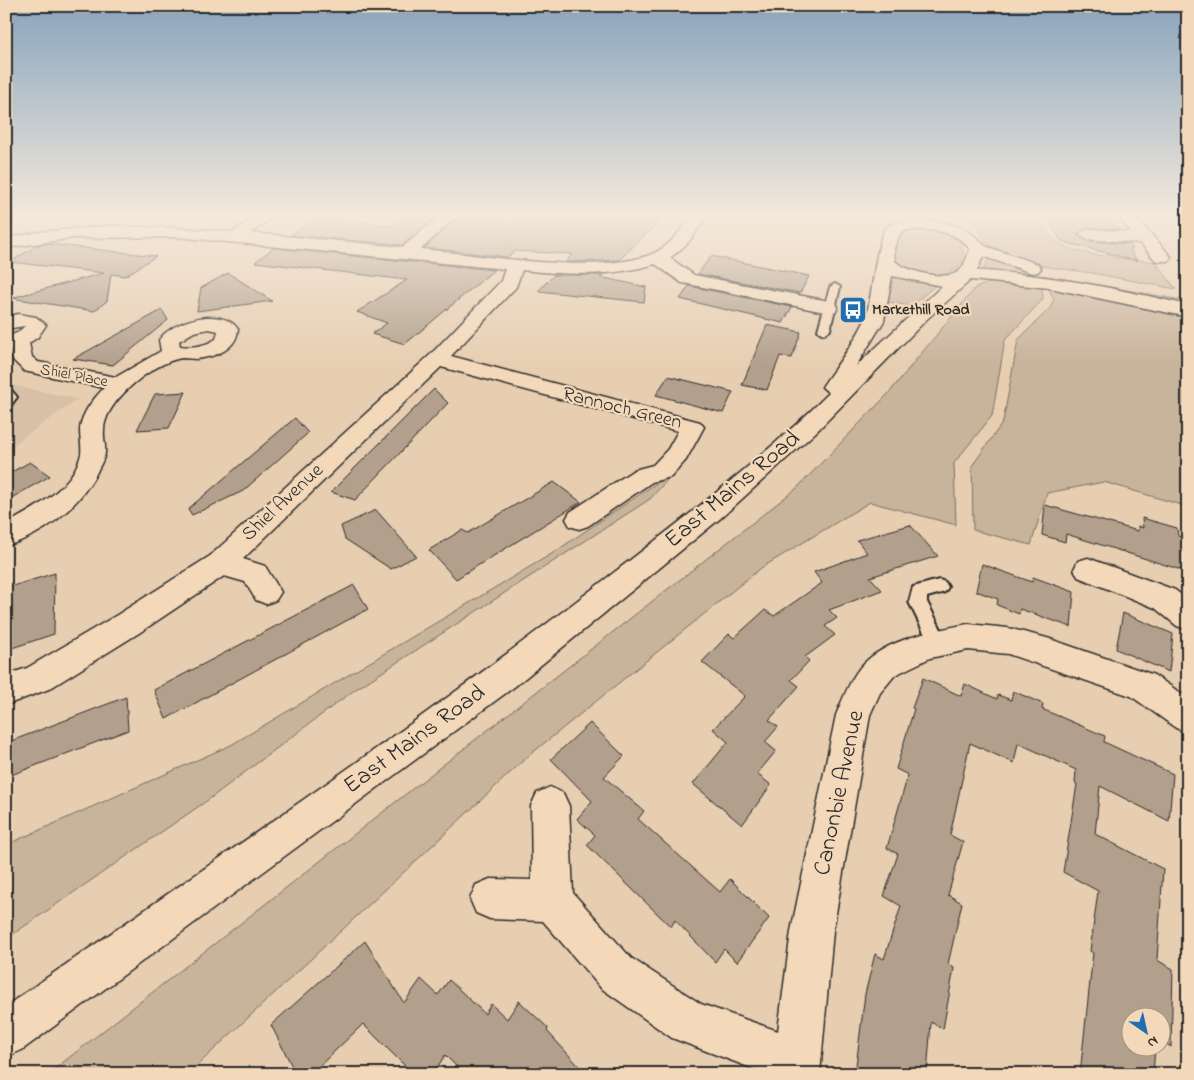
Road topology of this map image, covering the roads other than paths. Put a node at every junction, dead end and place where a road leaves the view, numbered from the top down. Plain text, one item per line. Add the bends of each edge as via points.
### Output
1 (515, 265) edge
2 (548, 265) edge
3 (622, 265) edge
4 (668, 265) edge
5 (885, 265) edge
6 (890, 265) edge
7 (967, 265) edge
8 (1021, 265) edge
9 (963, 277) junction
10 (835, 287) dead end
11 (1188, 297) edge
12 (829, 307) junction
13 (1188, 311) edge
14 (824, 330) dead end
15 (10, 335) edge
16 (175, 352) dead end
17 (437, 359) junction
18 (119, 384) junction
19 (6, 393) edge
20 (6, 402) edge
21 (809, 426) junction
22 (579, 519) dead end
23 (6, 536) edge
24 (220, 564) junction
25 (1088, 569) dead end
26 (939, 587) dead end
27 (266, 592) dead end
28 (1188, 617) edge
29 (938, 644) junction
30 (6, 690) edge
31 (1187, 714) edge
32 (550, 806) dead end
33 (490, 899) dead end
34 (553, 901) junction
35 (6, 1034) edge
36 (796, 1067) edge

1 - 17 street, Shiel Avenue via 510,283
2 - 3 street via 610,268
4 - 12 street via 688,280
5 - 21 street, East Mains Road via 874,322
6 - 9 street via 913,277 939,280
7 - 9 street
8 - 11 street
9 - 13 street via 1012,276
9 - 21 street, East Mains Road via 920,315
10 - 12 lane
12 - 14 lane
15 - 18 street, Shiel Place via 22,359 31,367
16 - 18 street, Shiel Place via 153,361
17 - 22 street, Rannoch Green via 692,427 677,454 662,471 643,476
17 - 24 street, Shiel Avenue
18 - 23 street, Shiel Place via 92,425 93,455 68,496
19 - 20 lane via 10,397
21 - 35 street, East Mains Road via 713,510 503,678
24 - 27 street via 255,574
24 - 30 street, Shiel Avenue via 37,679
25 - 28 street via 1165,599
26 - 29 lane via 919,592 918,602
29 - 31 street, Canonbie Avenue via 968,637 1008,641 1142,685
29 - 36 street, Canonbie Avenue via 925,646 884,665 868,683 853,715 812,931
32 - 34 street
33 - 34 street
34 - 36 street via 616,973 688,1022

